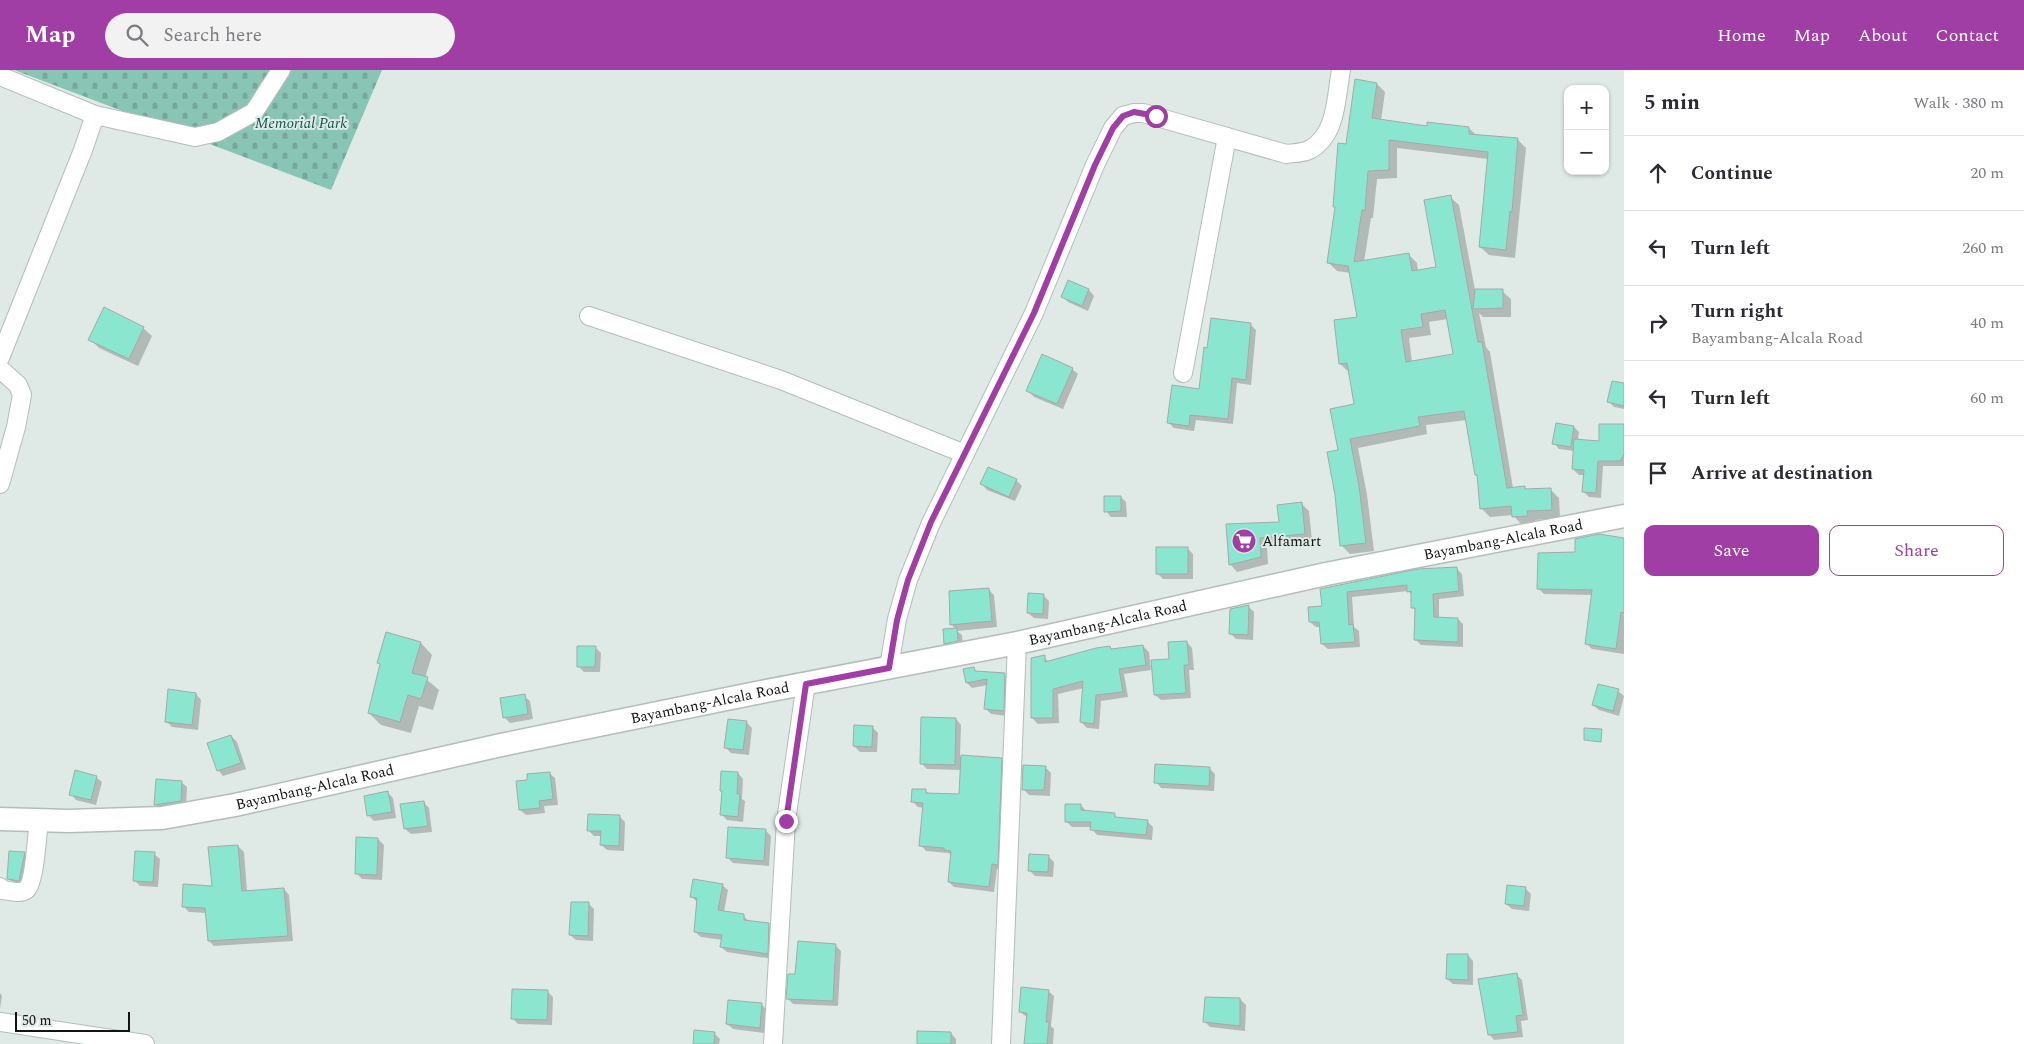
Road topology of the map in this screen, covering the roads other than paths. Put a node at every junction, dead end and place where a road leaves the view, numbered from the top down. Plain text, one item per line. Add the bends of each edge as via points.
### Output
1 (281, 70) edge
2 (1341, 70) edge
3 (0, 76) edge
4 (95, 115) junction
5 (1227, 137) junction
6 (589, 316) dead end
7 (0, 358) edge
8 (0, 370) edge
9 (1183, 373) dead end
10 (965, 454) junction
11 (0, 484) edge
12 (1624, 516) edge
13 (1017, 643) junction
14 (889, 668) junction
15 (806, 684) junction
16 (0, 820) edge
17 (39, 821) junction
18 (0, 887) edge
19 (0, 1022) edge
20 (145, 1044) edge
21 (773, 1044) edge
22 (1001, 1044) edge

1 - 4 street via 254,112 218,132 195,137
2 - 5 street via 1328,133 1320,144 1307,151 1286,154
3 - 4 street
4 - 7 street
5 - 9 street
5 - 10 street via 1134,112 1123,116 1113,128 1034,313
6 - 10 street via 781,380
8 - 11 street via 18,384 22,395
10 - 14 street via 931,522 908,580
12 - 13 main road, Bayambang-Alcala Road via 1326,574
13 - 14 main road, Bayambang-Alcala Road
13 - 22 street
14 - 15 main road, Bayambang-Alcala Road
15 - 17 main road, Bayambang-Alcala Road via 510,743 235,805 162,818
15 - 21 street via 786,821
16 - 17 main road, Bayambang-Alcala Road
17 - 18 street via 28,886 24,891 14,892
19 - 20 street

